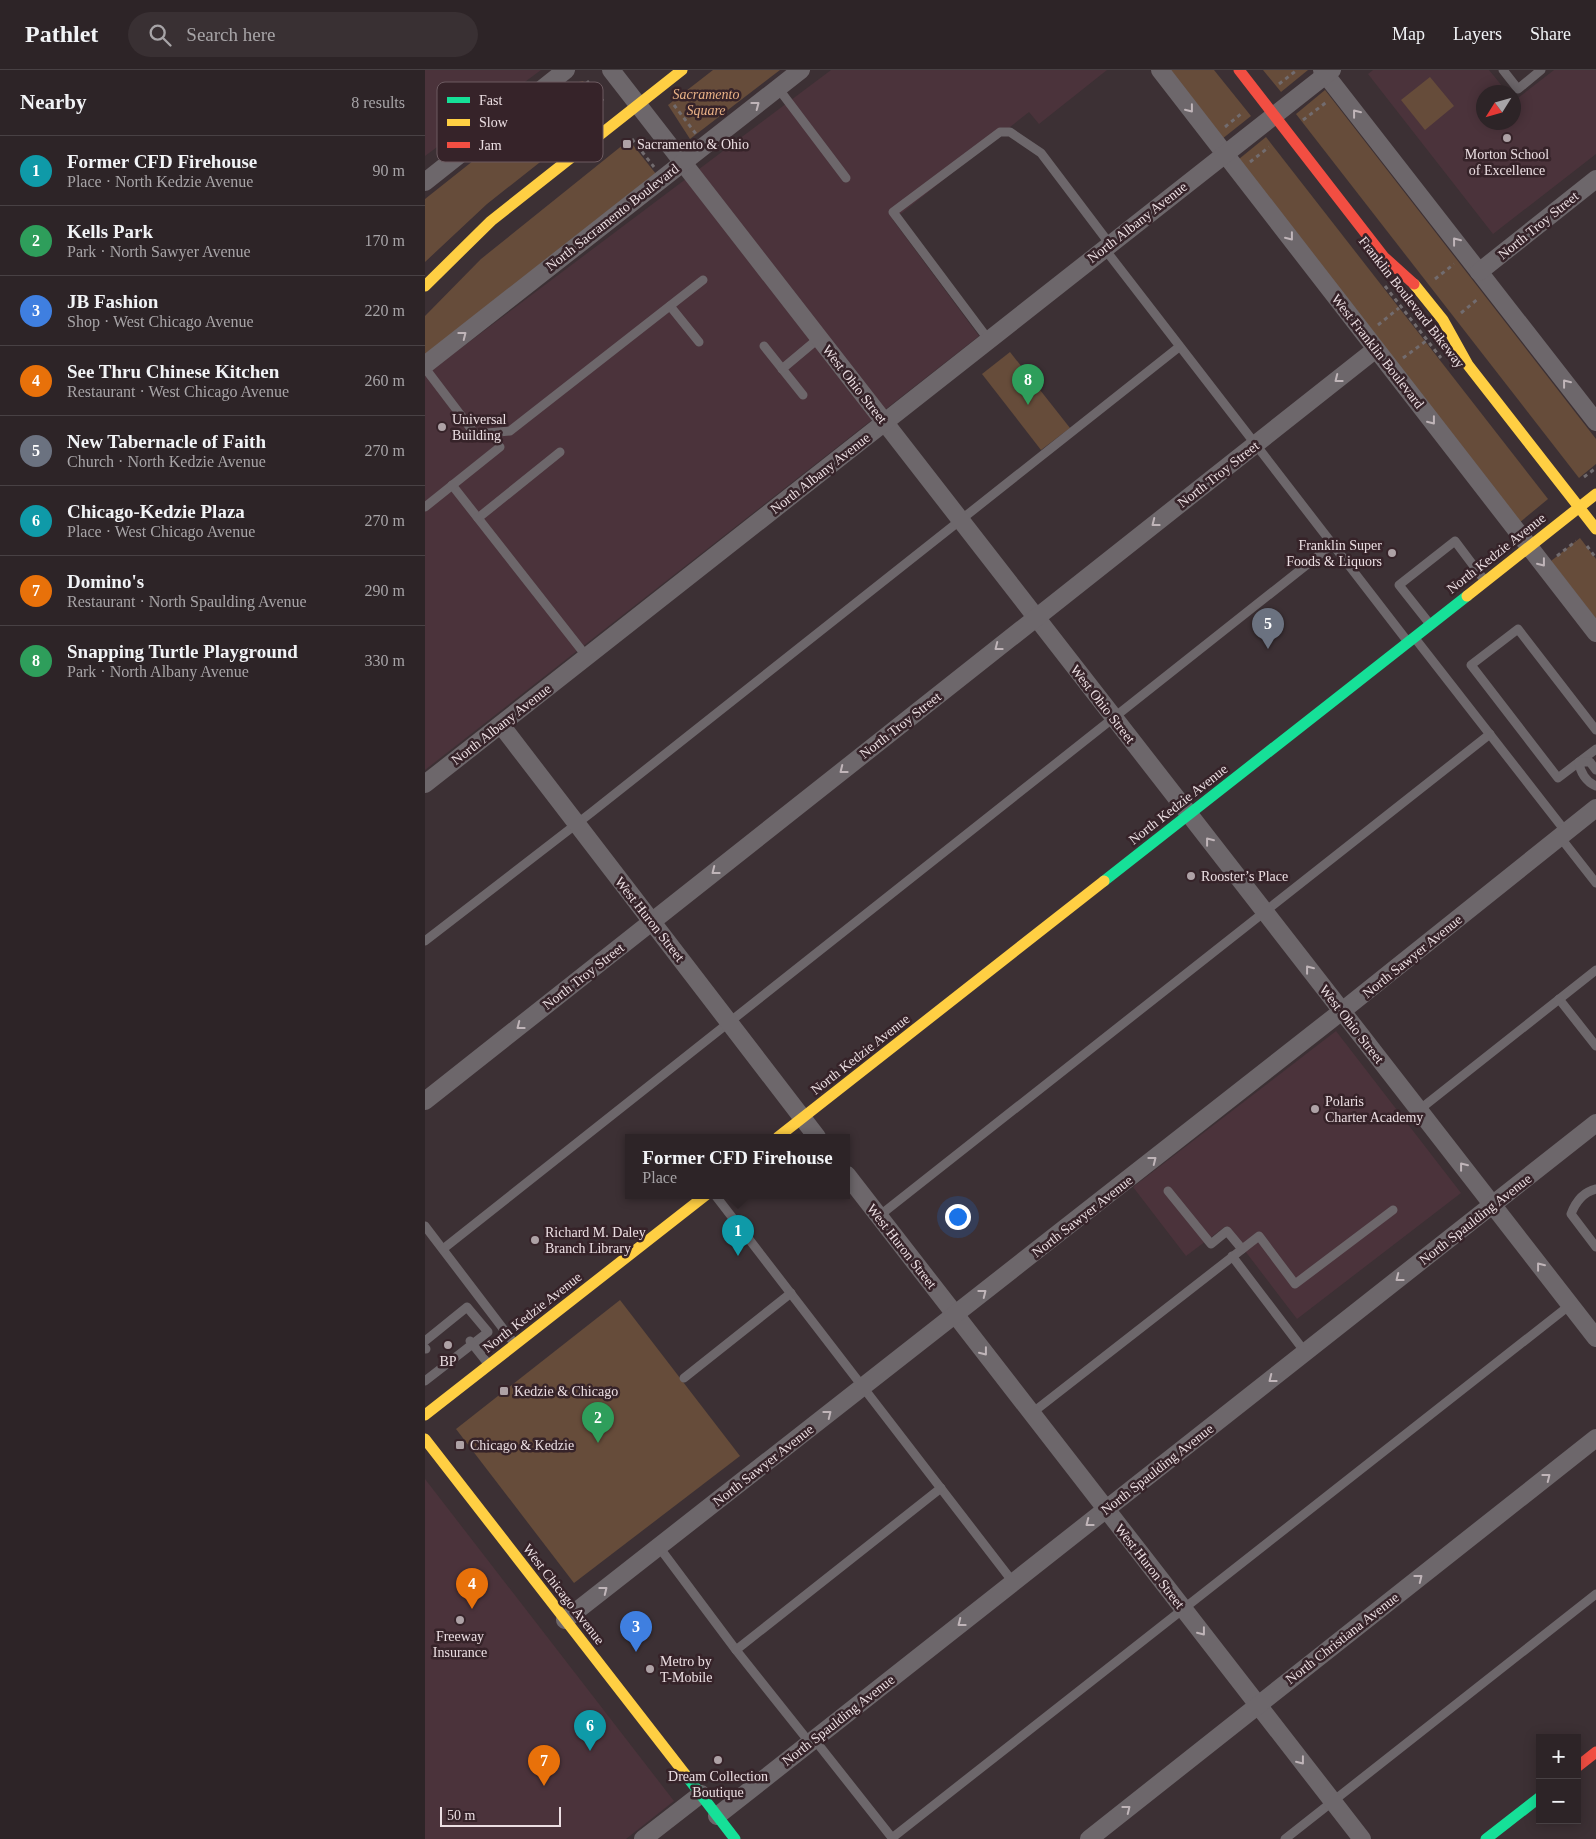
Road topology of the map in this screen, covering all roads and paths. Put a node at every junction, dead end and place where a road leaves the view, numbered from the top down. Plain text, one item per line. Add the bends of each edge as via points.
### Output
1 (566, 70) edge
2 (611, 70) edge
3 (682, 70) edge
4 (801, 70) edge
5 (1161, 70) edge
6 (1239, 70) edge
7 (1297, 70) edge
8 (1503, 70) edge
9 (1541, 70) edge
10 (1327, 72) edge
11 (551, 82) edge
12 (1279, 84) dead end
13 (778, 88) junction
14 (1330, 99) dead end
15 (637, 104) junction
16 (674, 105) dead end
17 (1242, 113) dead end
18 (1274, 115) junction
19 (1303, 120) dead end
20 (603, 131) edge
21 (1219, 131) dead end
22 (632, 139) dead end
23 (699, 139) dead end
24 (1269, 146) dead end
25 (1225, 153) junction
26 (450, 162) edge
27 (565, 162) edge
28 (682, 162) junction
29 (1245, 165) dead end
30 (657, 171) dead end
31 (846, 178) dead end
32 (425, 182) edge
33 (1595, 183) edge
34 (1106, 246) junction
35 (1384, 257) junction
36 (1457, 262) dead end
37 (1479, 272) junction
38 (703, 280) dead end
39 (1383, 283) dead end
40 (1431, 283) dead end
41 (425, 286) edge
42 (1396, 286) dead end
43 (1483, 296) dead end
44 (670, 306) junction
45 (1399, 308) dead end
46 (1457, 316) dead end
47 (1372, 330) dead end
48 (819, 338) junction
49 (988, 339) junction
50 (1425, 341) dead end
51 (699, 342) dead end
52 (764, 346) dead end
53 (1179, 347) junction
54 (1376, 349) junction
55 (1445, 350) dead end
56 (1445, 362) dead end
57 (1397, 363) dead end
58 (1468, 366) junction
59 (425, 367) edge
60 (782, 369) junction
61 (803, 395) dead end
62 (884, 422) junction
63 (1596, 422) edge
64 (1255, 444) junction
65 (500, 447) dead end
66 (560, 452) dead end
67 (1596, 468) edge
68 (1583, 478) dead end
69 (452, 485) junction
70 (1596, 494) edge
71 (425, 507) edge
72 (1579, 507) junction
73 (478, 518) junction
74 (960, 520) junction
75 (1596, 529) edge
76 (1576, 541) dead end
77 (1333, 544) junction
78 (1529, 546) junction
79 (1550, 561) dead end
80 (1485, 581) junction
81 (1036, 617) junction
82 (1430, 624) junction
83 (1596, 633) edge
84 (1411, 639) junction
85 (587, 657) junction
86 (1114, 718) junction
87 (501, 725) junction
88 (1596, 730) edge
89 (1490, 734) junction
90 (1596, 749) edge
91 (1579, 762) junction
92 (1596, 770) edge
93 (425, 784) edge
94 (1596, 786) edge
95 (1596, 808) edge
96 (1189, 814) junction
97 (577, 824) junction
98 (1563, 834) junction
99 (1596, 883) edge
100 (1265, 911) junction
101 (652, 921) junction
102 (425, 941) edge
103 (1596, 970) edge
104 (1559, 999) junction
105 (1342, 1011) junction
106 (729, 1022) junction
107 (1596, 1046) edge
108 (425, 1101) edge
109 (1419, 1110) junction
110 (803, 1118) junction
111 (1596, 1123) edge
112 (783, 1134) edge
113 (815, 1134) edge
114 (850, 1179) edge
115 (1596, 1189) edge
116 (1168, 1191) dead end
117 (700, 1199) edge
118 (718, 1199) edge
119 (1493, 1205) junction
120 (1393, 1210) dead end
121 (879, 1216) junction
122 (425, 1226) edge
123 (1596, 1247) edge
124 (1242, 1249) junction
125 (443, 1250) junction
126 (1232, 1256) junction
127 (791, 1293) junction
128 (1570, 1305) junction
129 (955, 1315) junction
130 (1596, 1338) edge
131 (471, 1343) junction
132 (515, 1344) junction
133 (425, 1346) edge
134 (1305, 1352) junction
135 (489, 1365) junction
136 (684, 1378) dead end
137 (425, 1381) edge
138 (863, 1387) junction
139 (1032, 1413) junction
140 (425, 1416) edge
141 (1596, 1438) edge
142 (425, 1439) edge
143 (941, 1488) junction
144 (1106, 1509) junction
145 (659, 1547) junction
146 (1013, 1582) junction
147 (1596, 1594) edge
148 (1183, 1608) junction
149 (565, 1620) junction
150 (736, 1650) junction
151 (1258, 1705) junction
152 (812, 1741) junction
153 (1596, 1752) edge
154 (1581, 1764) edge
155 (701, 1794) junction
156 (1536, 1800) edge
157 (1333, 1801) junction
158 (717, 1816) junction
159 (892, 1838) edge
160 (643, 1839) edge
161 (735, 1839) edge
162 (1089, 1839) edge
163 (1285, 1839) edge
164 (1362, 1839) edge
165 (1486, 1839) edge

1 - 11 street
2 - 15 street, West Ohio Street
3 - 15 main road
4 - 13 street, North Sacramento Boulevard
5 -> 25 street, West Franklin Boulevard
6 - 18 main road
7 - 12 path
8 - 9 lane via 1518,89
10 - 18 street, North Albany Avenue
37 -> 10 street
28 -> 13 street, North Sacramento Boulevard
13 - 31 lane
14 - 19 path
15 - 20 main road
15 - 28 street, West Ohio Street
16 - 23 path
17 - 21 path
18 - 25 street, North Albany Avenue
18 - 35 main road
22 - 30 path
24 - 29 path
25 - 34 street, North Albany Avenue
25 -> 54 street, West Franklin Boulevard
26 - 32 street
27 - 41 main road via 491,221
28 - 48 street, West Ohio Street
59 -> 28 street, North Sacramento Boulevard
33 - 37 street, North Troy Street
34 - 49 street, North Albany Avenue
34 - 49 lane via 1041,153 1010,132 1000,132 893,212
34 - 53 lane
35 - 42 main road
35 - 58 main road via 1414,283 1457,340
36 - 40 path
63 -> 37 street
38 - 44 lane
39 - 56 path, Franklin Boulevard Bikeway
43 - 46 path
44 - 51 lane
44 - 59 lane via 510,431 475,434
45 - 47 path
48 - 60 lane
48 - 62 street, West Ohio Street
49 - 62 street, North Albany Avenue
50 - 57 path
52 - 60 lane
53 - 64 lane
53 - 74 lane
54 -> 64 street, North Troy Street
54 -> 78 street, West Franklin Boulevard
55 - 58 main road
58 - 72 main road
60 - 61 lane
62 - 74 street, West Ohio Street
62 - 85 street, North Albany Avenue
64 - 77 lane
64 -> 81 street, North Troy Street
65 - 69 lane
66 - 73 lane
67 - 68 path
69 - 71 lane
69 - 73 lane
70 - 72 main road, North Kedzie Avenue
72 - 75 main road
72 - 78 main road, North Kedzie Avenue
73 - 85 lane
74 - 81 street, West Ohio Street
74 - 97 lane
76 - 79 path
77 - 84 lane
77 - 86 lane
78 - 80 main road, North Kedzie Avenue
78 -> 83 street, West Franklin Boulevard
80 - 82 main road, North Kedzie Avenue
80 - 82 lane via 1455,541 1399,584
81 - 86 street, West Ohio Street
81 -> 101 street, North Troy Street
82 - 84 main road, North Kedzie Avenue
84 - 89 lane
84 - 96 main road, North Kedzie Avenue
85 - 87 street, North Albany Avenue
86 - 96 street, West Ohio Street
86 - 106 lane
87 - 93 street, North Albany Avenue
87 - 97 street, West Huron Street
88 - 91 lane via 1518,629 1471,666 1558,778
89 - 98 lane
89 - 100 lane
90 - 91 lane
91 - 92 lane via 1590,762
91 - 94 lane via 1580,771
95 - 98 street, North Sawyer Avenue
100 -> 96 street, West Ohio Street
96 - 110 main road, North Kedzie Avenue
97 - 101 street, West Huron Street
97 - 102 lane
98 - 99 lane
98 - 105 street, North Sawyer Avenue
105 -> 100 street, West Ohio Street
100 - 121 lane
101 - 106 street, West Huron Street
101 -> 108 street, North Troy Street
103 - 104 lane
104 - 107 lane
104 - 109 lane
105 - 109 street, West Ohio Street
129 -> 105 street, North Sawyer Avenue
106 - 110 street, West Huron Street
106 - 125 lane
119 -> 109 street, West Ohio Street
110 - 112 main road, North Kedzie Avenue
110 - 113 street, West Huron Street
111 - 119 street, North Spaulding Avenue
114 - 121 street, West Huron Street
115 - 123 lane via 1575,1202 1571,1214
116 - 124 lane via 1211,1244 1227,1231
117 - 132 main road, North Kedzie Avenue
118 - 127 lane
128 -> 119 street, West Ohio Street
119 -> 134 street, North Spaulding Avenue
120 - 124 lane via 1295,1284 1259,1236
121 - 129 street, West Huron Street
122 - 125 lane
124 - 126 lane
125 - 132 lane
126 - 134 lane
126 - 139 lane
127 - 136 lane
127 - 138 lane
128 - 130 street, West Ohio Street
128 - 148 lane
129 - 138 street, North Sawyer Avenue
129 -> 139 street, West Huron Street
131 - 133 lane via 488,1332 467,1307 455,1322
131 - 135 lane
131 - 137 lane
132 - 135 main road, North Kedzie Avenue
134 -> 144 street, North Spaulding Avenue
135 - 140 main road, North Kedzie Avenue
138 - 143 lane
145 -> 138 street, North Sawyer Avenue
139 - 144 street, West Huron Street
151 -> 141 street, North Christiana Avenue
142 - 149 main road, West Chicago Avenue
143 - 146 lane
143 - 150 lane
144 -> 146 street, North Spaulding Avenue
144 - 148 street, West Huron Street
149 -> 145 street, North Sawyer Avenue
145 - 150 lane
146 -> 152 street, North Spaulding Avenue
147 - 157 lane
148 -> 151 street, West Huron Street
148 - 159 lane
149 - 155 main road, West Chicago Avenue
150 - 152 lane
151 -> 157 street, West Huron Street
162 -> 151 street, North Christiana Avenue
152 - 158 street, North Spaulding Avenue
152 - 159 lane
153 - 154 main road
155 - 158 main road, West Chicago Avenue
155 - 160 street
156 - 165 main road
157 - 163 lane
157 - 164 street, West Huron Street
158 - 161 main road, West Chicago Avenue

